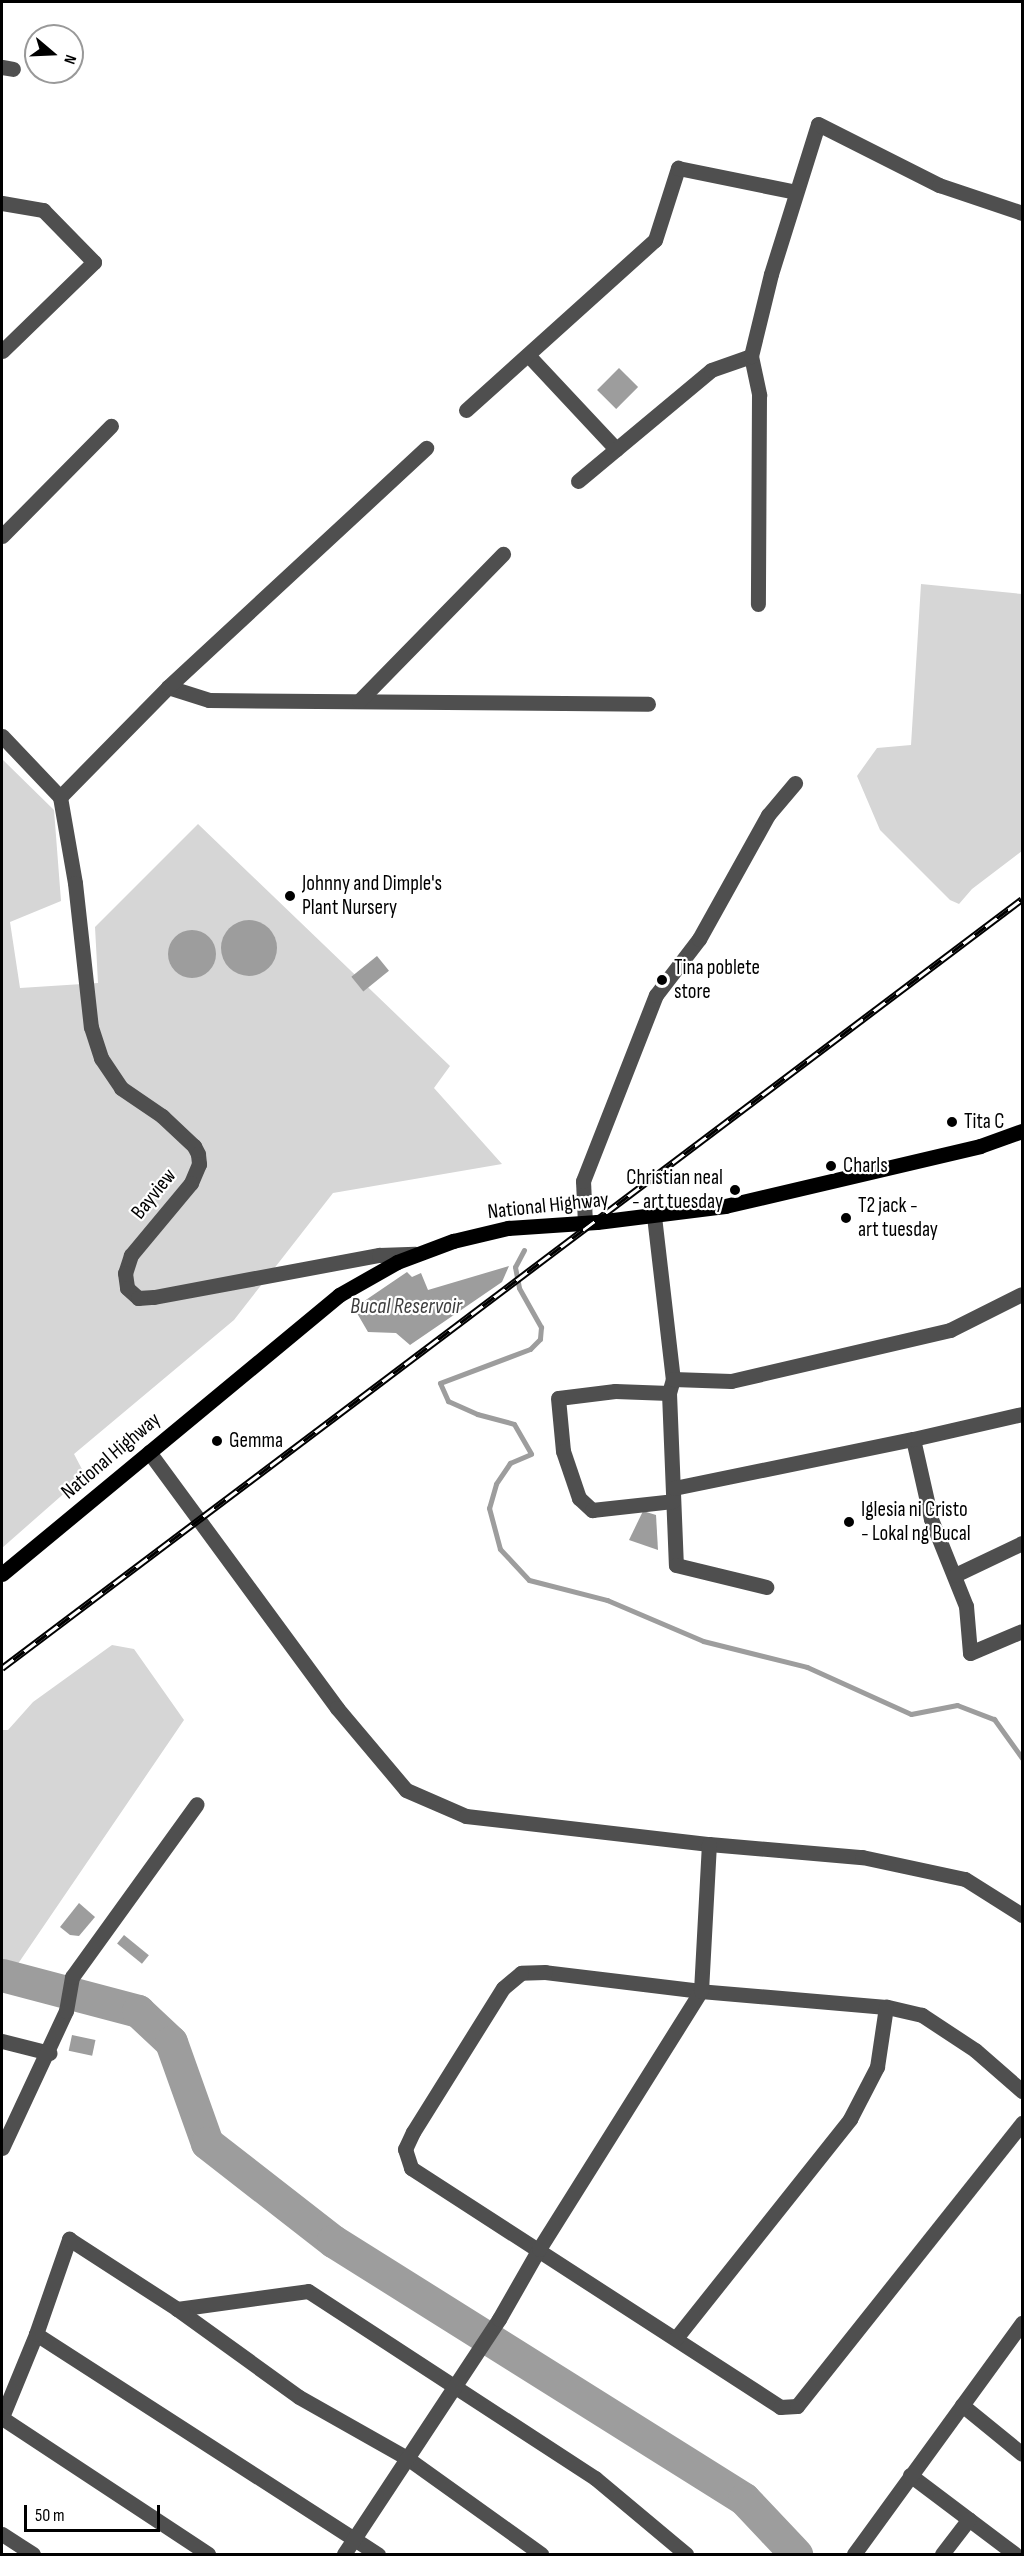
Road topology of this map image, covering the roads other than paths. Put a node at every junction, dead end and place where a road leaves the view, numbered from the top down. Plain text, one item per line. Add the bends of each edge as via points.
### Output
1 (796, 192) junction
2 (2, 203) edge
3 (1023, 213) edge
4 (4, 346) edge
5 (528, 355) junction
6 (751, 356) junction
7 (466, 410) dead end
8 (111, 426) dead end
9 (426, 448) dead end
10 (616, 449) junction
11 (578, 481) dead end
12 (2, 536) edge
13 (503, 554) dead end
14 (758, 604) dead end
15 (168, 687) junction
16 (359, 701) junction
17 (648, 704) dead end
18 (2, 736) edge
19 (795, 783) dead end
20 (60, 796) junction
21 (1023, 1131) edge
22 (654, 1216) junction
23 (585, 1223) junction
24 (417, 1254) junction
25 (1023, 1294) edge
26 (671, 1386) junction
27 (1023, 1414) edge
28 (913, 1439) junction
29 (149, 1452) junction
30 (673, 1494) junction
31 (1023, 1543) edge
32 (2, 1574) edge
33 (955, 1575) junction
34 (766, 1587) dead end
35 (1023, 1631) edge
36 (197, 1804) dead end
37 (709, 1844) junction
38 (1023, 1915) edge
39 (701, 1990) junction
40 (886, 2007) junction
41 (2, 2041) edge
42 (49, 2053) junction
43 (1023, 2091) edge
44 (1023, 2123) edge
45 (2, 2148) edge
46 (539, 2248) junction
47 (177, 2309) junction
48 (1020, 2332) edge
49 (36, 2334) junction
50 (676, 2338) junction
51 (454, 2386) junction
52 (962, 2405) junction
53 (2, 2417) edge
54 (1023, 2454) edge
55 (407, 2458) junction
56 (910, 2475) junction
57 (969, 2519) junction
58 (2, 2534) edge
59 (354, 2539) junction
60 (33, 2554) edge
61 (208, 2554) edge
62 (344, 2554) edge
63 (378, 2554) edge
64 (541, 2554) edge
65 (686, 2554) edge
66 (854, 2554) edge
67 (942, 2554) edge
68 (1015, 2554) edge

1 - 3 street via 818,124 939,185
1 - 5 street via 678,168 655,240
1 - 6 street
2 - 4 street via 43,210 94,262
5 - 7 street
5 - 10 street
6 - 10 street via 711,370
6 - 14 street via 759,395
8 - 12 street
9 - 15 street
10 - 11 street
13 - 16 street
15 - 16 street via 208,700
15 - 20 street
16 - 17 street
18 - 20 street
19 - 23 street via 768,815 699,939 657,995 583,1181
20 - 24 street, Bayview via 75,883 91,1026 101,1058 121,1088 162,1116 198,1154 199,1164 191,1183 131,1255 125,1273 127,1288 138,1298 154,1297 379,1255
21 - 22 main road, National Highway via 980,1146 725,1206
22 - 23 main road, National Highway
22 - 26 street
23 - 24 main road, National Highway via 508,1228
24 - 29 main road, National Highway via 377,1272 339,1296
25 - 26 street via 950,1330 731,1381
26 - 30 street
26 - 30 street via 558,1398 563,1451 579,1498 592,1510
27 - 28 street
28 - 30 street
28 - 33 street via 931,1520
29 - 32 main road, National Highway
29 - 37 street via 337,1708 406,1790 466,1816
30 - 34 street via 676,1565
31 - 33 street
33 - 35 street via 966,1606 970,1653
36 - 42 street via 72,1977 66,2011
37 - 38 street via 862,1857 965,1879
37 - 39 street
39 - 40 street
39 - 46 street
39 - 46 street via 544,1972 521,1973 503,1988 405,2149 411,2168
40 - 43 street via 922,2014 975,2050
40 - 50 street via 877,2067 850,2119
41 - 42 street
42 - 45 street
44 - 50 street via 797,2406 780,2407
46 - 50 street
46 - 51 street via 499,2319
47 - 49 street via 69,2239
47 - 51 street via 308,2291
47 - 55 street via 299,2397
48 - 52 street
49 - 53 street
49 - 59 street
51 - 55 street
51 - 65 street via 595,2478
52 - 54 street
52 - 56 street
53 - 61 street
55 - 59 street
55 - 64 street
56 - 57 street
56 - 66 street
57 - 67 street
57 - 68 street
58 - 60 street
59 - 62 street
59 - 63 street

